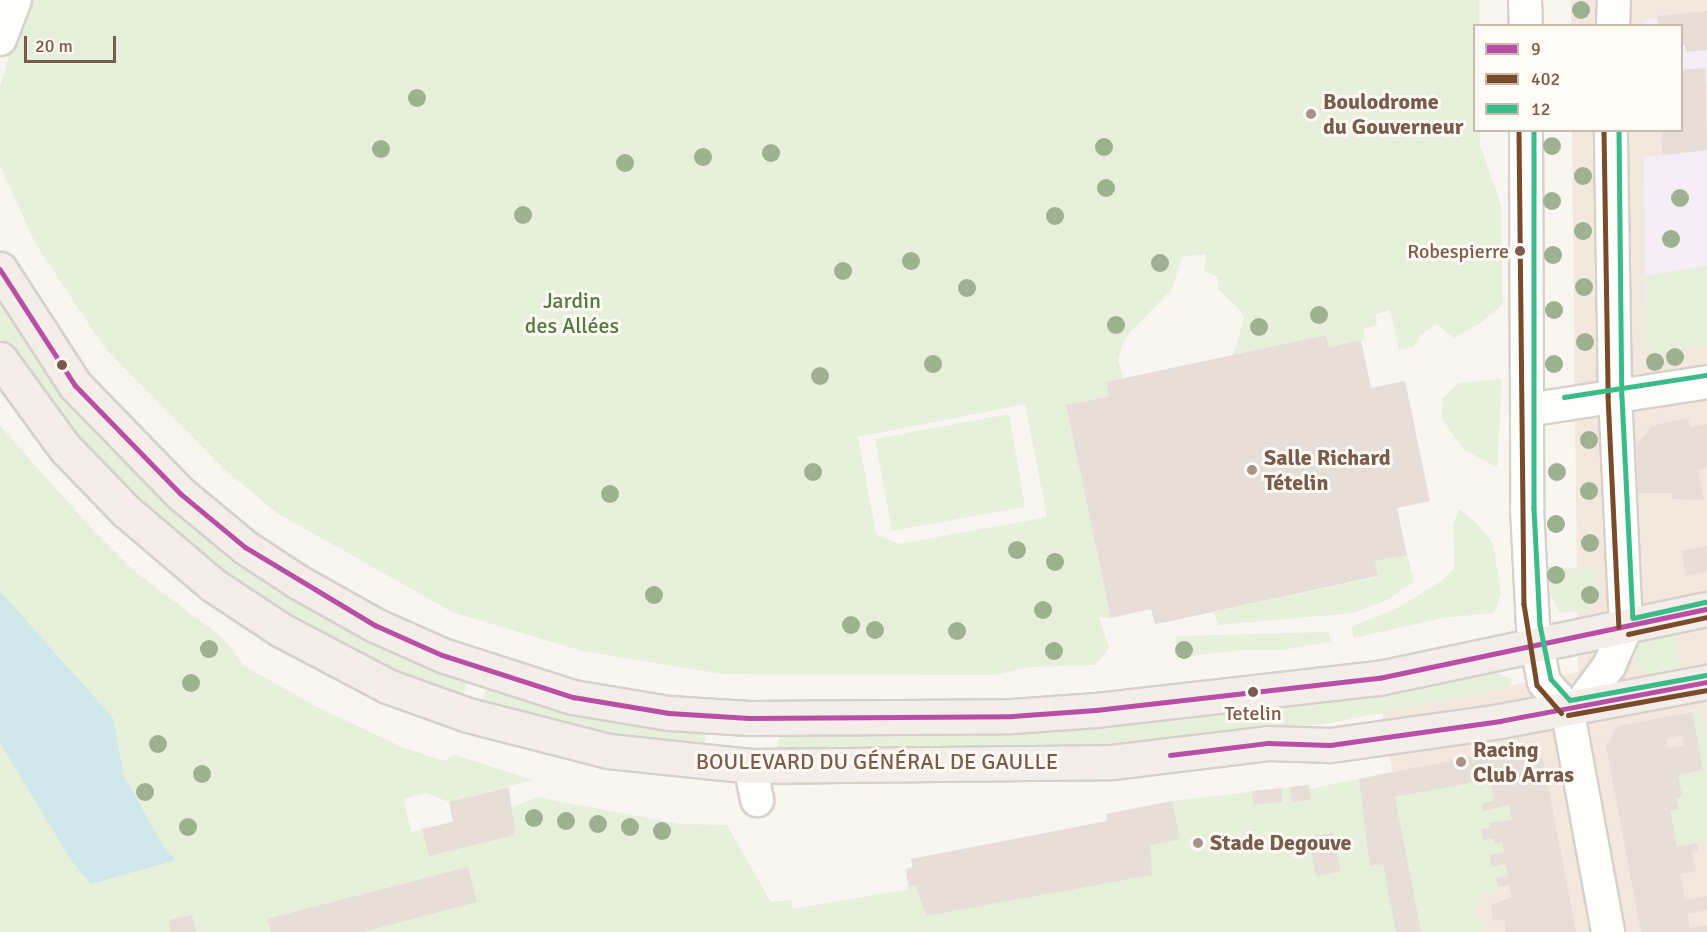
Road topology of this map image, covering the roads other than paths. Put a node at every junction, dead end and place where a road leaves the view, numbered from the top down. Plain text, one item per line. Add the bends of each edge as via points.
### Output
1 (15, 0) edge
2 (1526, 0) edge
3 (1614, 0) edge
4 (1526, 24) edge
5 (1613, 24) edge
6 (0, 39) edge
7 (1526, 132) edge
8 (1611, 132) edge
9 (0, 270) edge
10 (0, 359) edge
11 (1707, 382) edge
12 (1615, 396) junction
13 (1527, 410) junction
14 (1700, 610) edge
15 (1626, 627) junction
16 (1538, 644) junction
17 (1707, 682) edge
18 (1574, 707) junction
19 (750, 766) junction
20 (757, 800) dead end
21 (1608, 932) edge

1 - 6 street
2 - 4 street
3 - 5 street
7 - 13 street
8 - 12 street
9 - 16 main road, BOULEVARD DU GÉNÉRAL DE GAULLE via 75,385 181,494 245,547 375,625 442,655 573,697 669,713 749,718 1012,716 1163,705 1379,678
10 - 19 main road, BOULEVARD DU GÉNÉRAL DE GAULLE via 65,448 154,538 213,585 352,671 441,706 549,738 656,759
11 - 12 street
12 - 13 street
12 - 15 street
13 - 16 street via 1531,594
14 - 15 main road, BOULEVARD DU GÉNÉRAL DE GAULLE
15 - 16 main road, BOULEVARD DU GÉNÉRAL DE GAULLE
15 - 18 street via 1609,666
16 - 18 street via 1544,682
17 - 18 main road, BOULEVARD DU GÉNÉRAL DE GAULLE
18 - 19 main road, BOULEVARD DU GÉNÉRAL DE GAULLE via 1330,745 1268,743 1112,762
18 - 21 street
19 - 20 street

